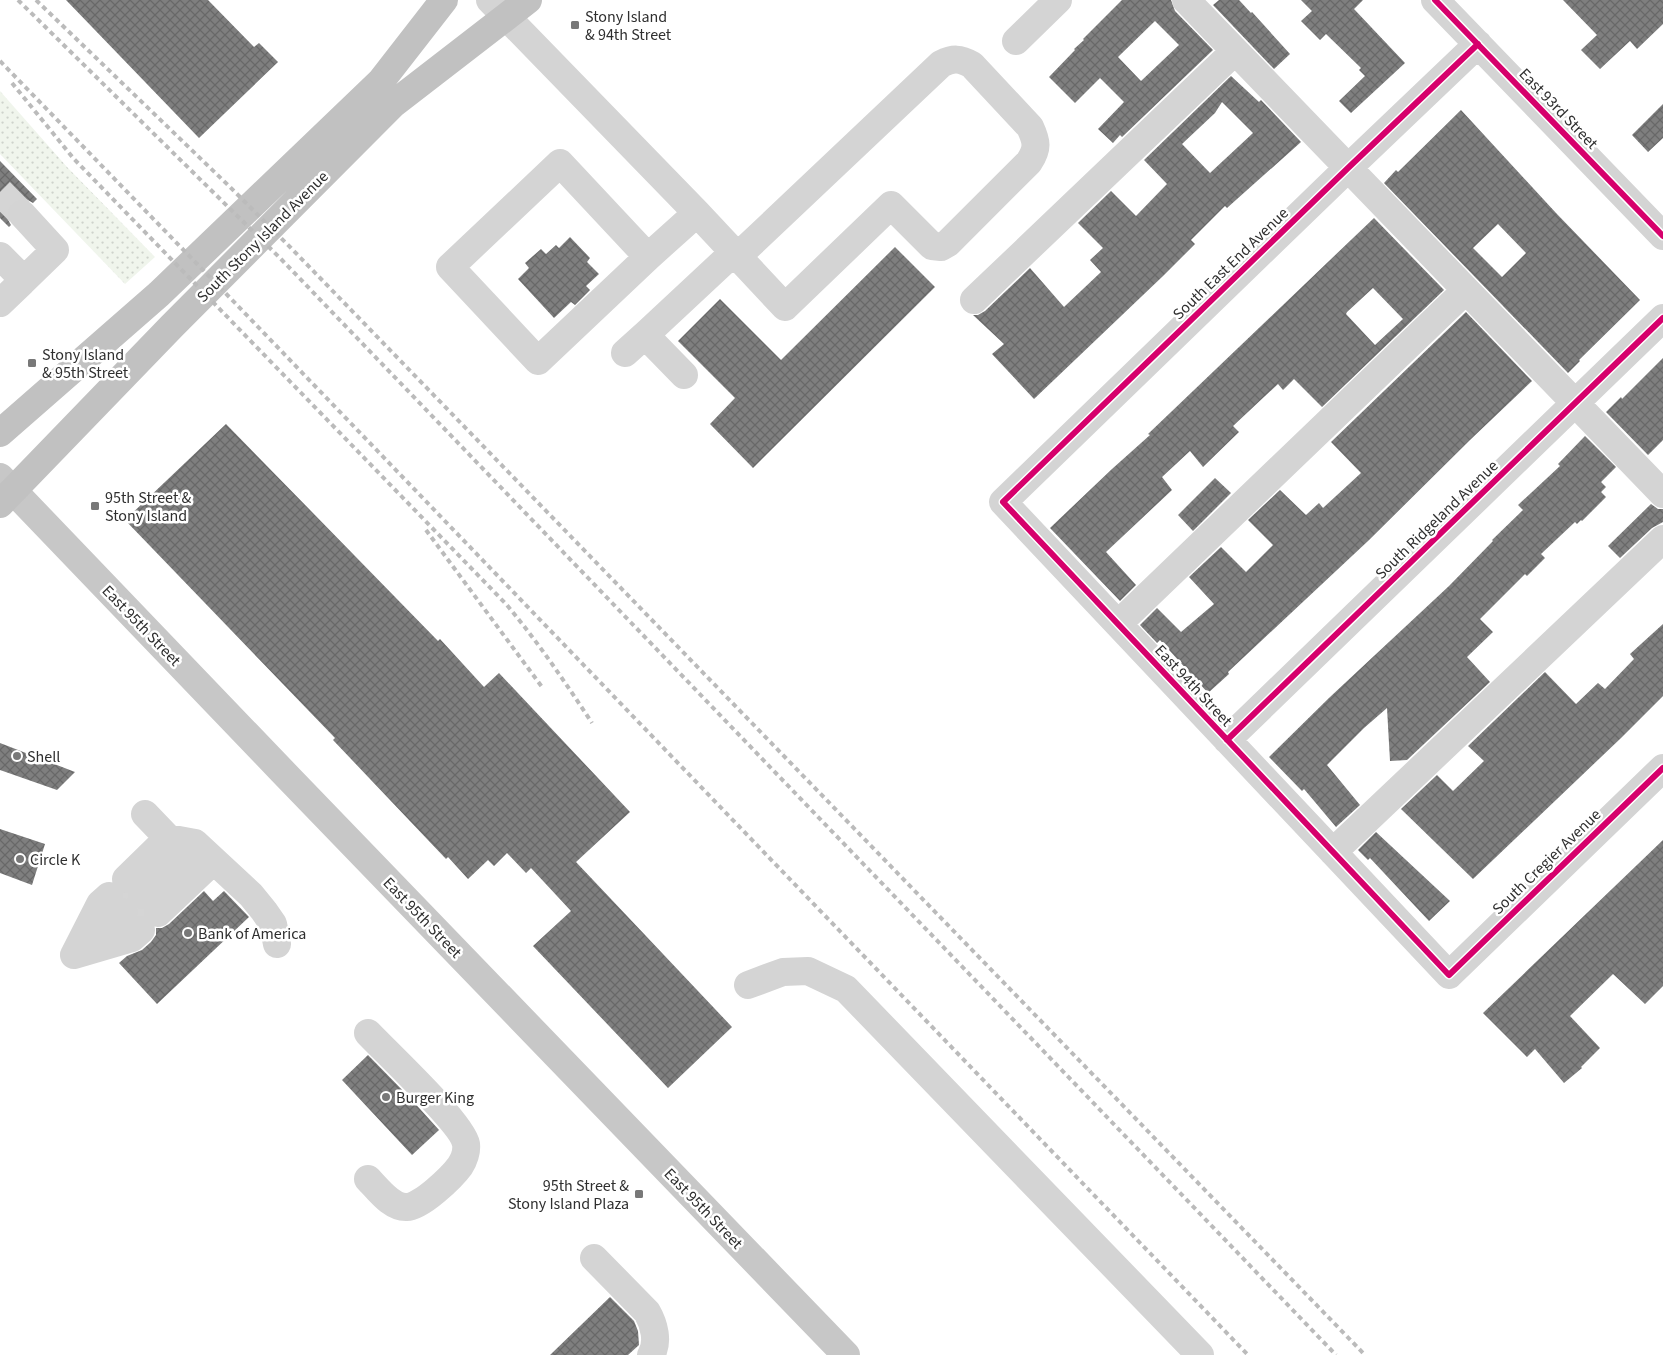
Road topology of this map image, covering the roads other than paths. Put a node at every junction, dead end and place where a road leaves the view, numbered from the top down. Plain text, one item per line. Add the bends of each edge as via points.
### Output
1 (444, 0) edge
2 (528, 0) edge
3 (1058, 0) edge
4 (1186, 0) edge
5 (1435, 0) edge
6 (498, 8) edge
7 (1016, 42) dead end
8 (1478, 44) junction
9 (1235, 51) junction
10 (1348, 168) junction
11 (697, 213) junction
12 (22, 214) tunnel mouth
13 (1663, 236) edge
14 (736, 254) junction
15 (0, 256) edge
16 (648, 257) junction
17 (22, 282) junction
18 (1466, 290) junction
19 (974, 300) dead end
20 (0, 303) edge
21 (1663, 318) edge
22 (645, 334) junction
23 (625, 354) dead end
24 (684, 375) dead end
25 (1575, 403) junction
26 (0, 433) edge
27 (4, 491) edge
28 (1663, 494) edge
29 (1003, 502) joint
30 (1663, 539) edge
31 (1118, 624) junction
32 (1227, 740) junction
33 (1663, 768) edge
34 (145, 814) dead end
35 (192, 847) junction
36 (1333, 852) junction
37 (133, 904) junction
38 (278, 944) dead end
39 (74, 954) dead end
40 (1448, 975) joint
41 (748, 985) dead end
42 (368, 1033) dead end
43 (368, 1179) dead end
44 (594, 1258) dead end
45 (651, 1355) edge
46 (846, 1355) edge
47 (1200, 1355) edge

1 - 26 highway, South Stony Island Avenue via 381,81 158,294
2 - 6 highway, South Stony Island Avenue
3 - 7 street
4 - 9 street
5 - 8 street, East 93rd Street
6 - 11 street
6 - 27 highway, South Stony Island Avenue via 392,105
8 - 10 street, South East End Avenue
8 - 13 street, East 93rd Street
9 - 10 street
9 - 19 street
10 - 18 street
10 - 29 street, South East End Avenue
11 - 14 street
11 - 16 street
12 - 17 street via 55,250
14 - 14 street via 785,307 891,206 932,246 941,247 948,243 1029,162 1035,152 1036,140 1030,127 972,65 962,59 952,59 941,64
14 - 22 street
15 - 17 street
16 - 16 street via 560,163 450,267 538,361
17 - 20 street
18 - 25 street
18 - 31 street
21 - 25 street, South Ridgeland Avenue
22 - 23 street
22 - 24 street
25 - 28 street
25 - 32 street, South Ridgeland Avenue
27 - 46 main road, East 95th Street via 288,778
29 - 31 street, East 94th Street
30 - 36 street
31 - 32 street, East 94th Street
32 - 36 street, East 94th Street
33 - 40 street, South Cregier Avenue
34 - 35 street
35 - 37 street
35 - 37 street
35 - 38 street via 251,895 272,924
36 - 40 street, East 94th Street
37 - 39 street via 122,931
41 - 47 street via 783,972 808,971 846,989
42 - 43 street via 451,1118 466,1143 461,1165 428,1198 416,1205 406,1208 397,1205
44 - 45 street via 652,1320 655,1345

